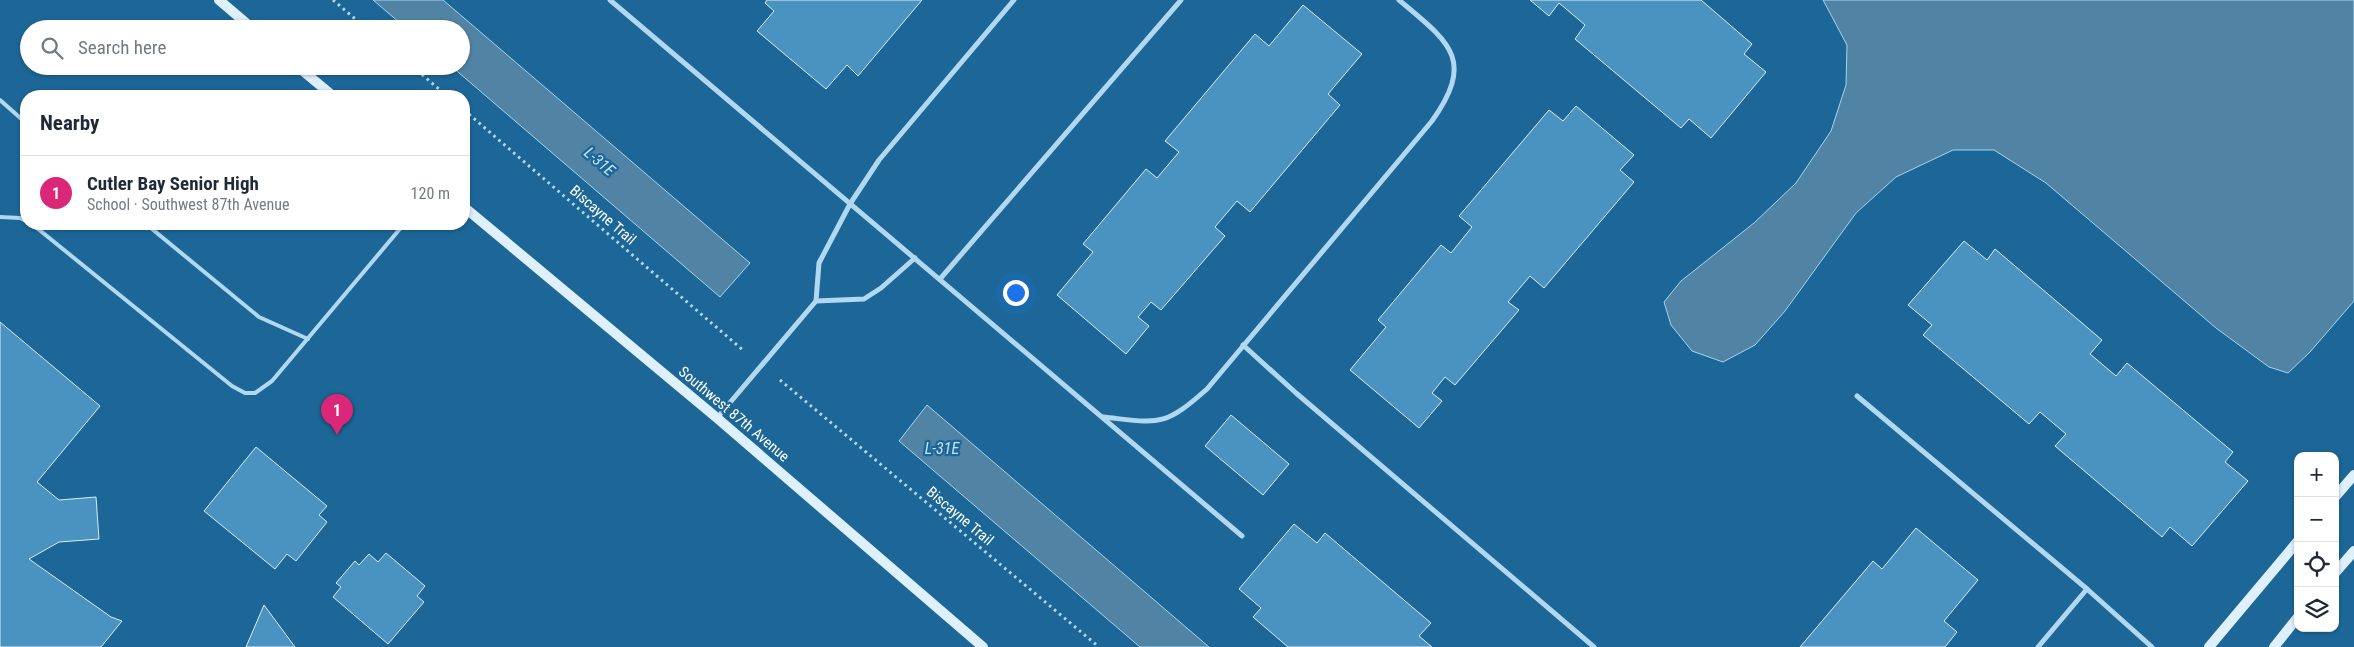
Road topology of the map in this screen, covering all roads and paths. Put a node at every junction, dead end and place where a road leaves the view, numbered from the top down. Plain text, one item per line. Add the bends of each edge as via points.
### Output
1 (220, 0) edge
2 (333, 0) edge
3 (610, 0) edge
4 (1014, 0) edge
5 (1181, 0) edge
6 (1399, 0) edge
7 (243, 20) edge
8 (356, 20) edge
9 (308, 75) edge
10 (422, 75) edge
11 (326, 90) edge
12 (440, 90) edge
13 (0, 100) edge
14 (470, 115) edge
15 (20, 117) edge
16 (850, 204) junction
17 (470, 212) edge
18 (0, 217) edge
19 (20, 218) edge
20 (39, 230) edge
21 (153, 230) edge
22 (399, 230) edge
23 (915, 258) junction
24 (940, 279) junction
25 (816, 301) junction
26 (726, 337) dead end
27 (308, 339) junction
28 (1243, 346) junction
29 (1857, 396) dead end
30 (807, 403) dead end
31 (1103, 416) junction
32 (717, 418) junction
33 (2354, 475) edge
34 (2339, 492) edge
35 (1242, 536) dead end
36 (2297, 542) edge
37 (2354, 551) edge
38 (2339, 568) edge
39 (2087, 589) junction
40 (2294, 622) edge
41 (983, 647) edge
42 (1099, 647) edge
43 (1594, 647) edge
44 (2038, 647) edge
45 (2152, 647) edge
46 (2209, 647) edge
47 (2274, 647) edge

1 - 7 street
2 - 8 path
3 - 16 street
4 - 16 street via 879,160
5 - 24 street
6 - 28 street via 1450,49 1455,62 1454,82 1447,100
9 - 11 street
10 - 12 path
13 - 15 lane
14 - 26 path, Biscayne Trail
16 - 23 street
16 - 25 street via 819,263
17 - 32 street, Southwest 87th Avenue
18 - 19 lane
20 - 27 lane via 245,393 255,393 272,381
21 - 27 lane via 259,317
22 - 27 lane
23 - 24 street
23 - 25 street via 864,300
24 - 31 street
25 - 32 street
28 - 31 street via 1207,388 1172,417 1147,422
28 - 43 street
29 - 39 street
30 - 42 path, Biscayne Trail
31 - 35 street
32 - 41 street, Southwest 87th Avenue
33 - 34 street
36 - 46 street
37 - 38 street
39 - 44 street
39 - 45 street
40 - 47 street

